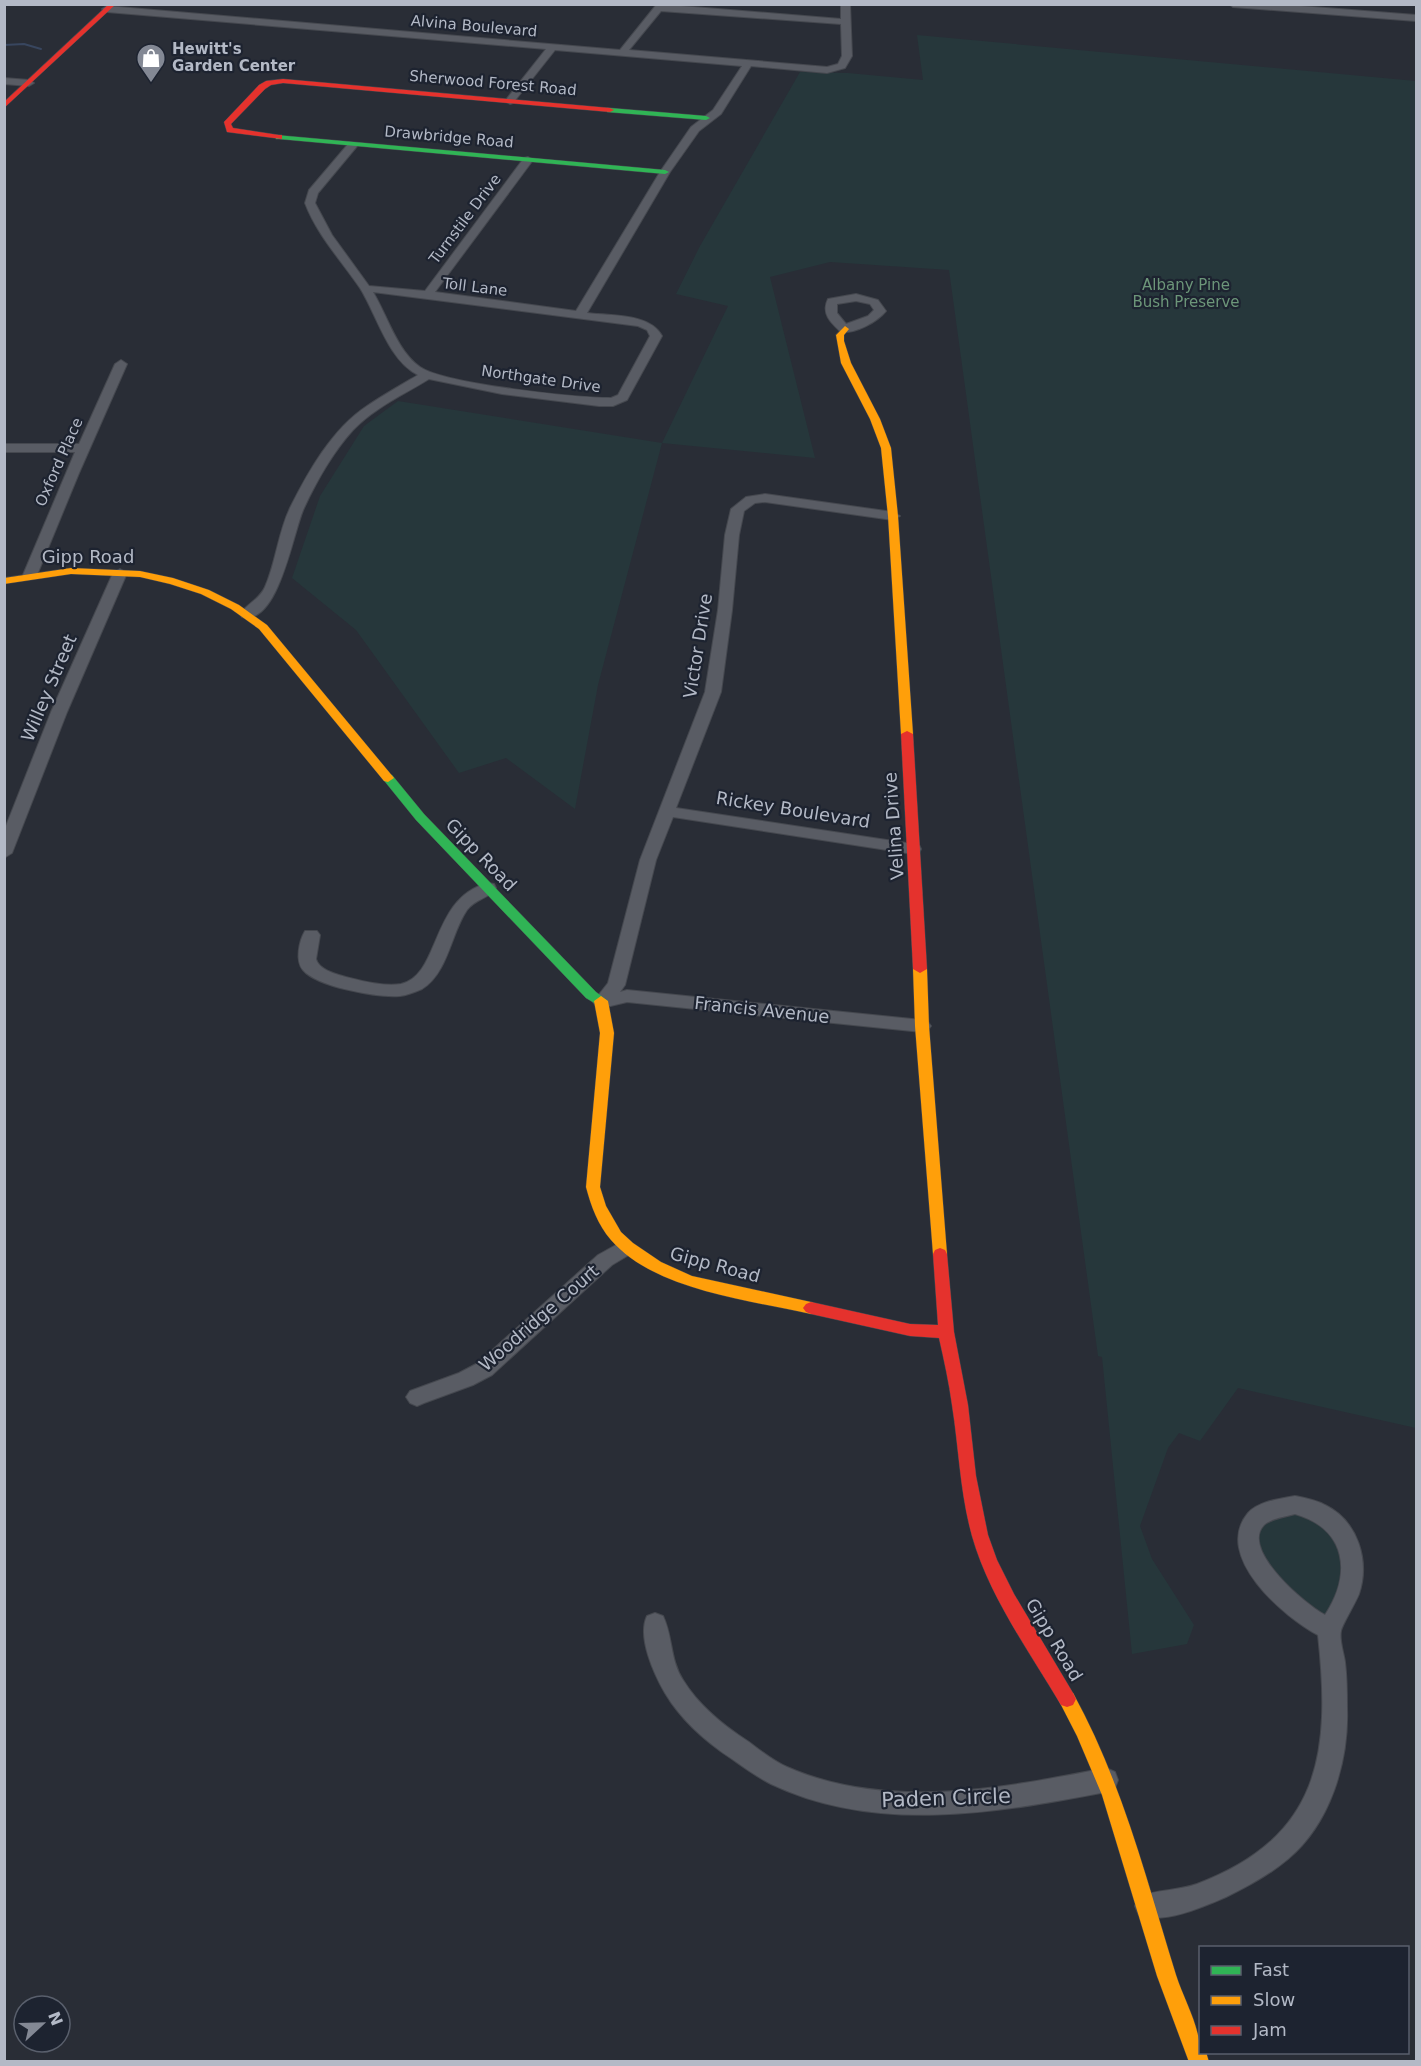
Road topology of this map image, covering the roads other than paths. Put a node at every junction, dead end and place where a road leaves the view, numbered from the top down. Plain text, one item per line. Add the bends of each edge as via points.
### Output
1 (845, 4) edge
2 (1233, 4) edge
3 (661, 6) edge
4 (110, 7) edge
5 (1416, 18) edge
6 (846, 22) junction
7 (552, 48) junction
8 (622, 53) junction
9 (748, 63) junction
10 (4, 81) edge
11 (29, 83) junction
12 (510, 100) junction
13 (4, 106) edge
14 (706, 118) junction
15 (230, 130) joint
16 (353, 145) junction
17 (528, 160) junction
18 (665, 172) junction
19 (366, 290) junction
20 (427, 296) junction
21 (580, 315) junction
22 (845, 329) dead end
23 (121, 364) dead end
24 (426, 376) junction
25 (4, 448) edge
26 (83, 448) junction
27 (893, 516) junction
28 (120, 573) junction
29 (30, 575) junction
30 (4, 581) edge
31 (247, 614) junction
32 (666, 810) junction
33 (913, 849) junction
34 (4, 853) edge
35 (488, 888) junction
36 (311, 935) dead end
37 (602, 1002) junction
38 (922, 1026) junction
39 (625, 1248) junction
40 (946, 1332) junction
41 (417, 1397) dead end
42 (655, 1623) dead end
43 (1329, 1629) junction
44 (1106, 1779) junction
45 (1148, 1906) junction
46 (1199, 2061) edge

1 - 6 street
2 - 5 street
3 - 6 street
3 - 8 street
4 - 7 street, Alvina Boulevard
4 - 11 street
6 - 9 street, Alvina Boulevard via 847,56 838,68 816,70
7 - 8 street, Alvina Boulevard
7 - 12 street
8 - 9 street, Alvina Boulevard
9 - 14 street via 717,112
10 - 11 street
11 - 13 street
12 - 14 street, Sherwood Forest Road
12 - 15 street, Sherwood Forest Road via 277,82 262,87 228,121
14 - 18 street
15 - 16 street, Drawbridge Road
16 - 17 street, Drawbridge Road
16 - 19 street via 313,192 310,203
17 - 18 street, Drawbridge Road
17 - 20 street, Turnstile Drive
18 - 21 street
19 - 20 street, Toll Lane
19 - 24 street via 405,356
20 - 21 street, Toll Lane
21 - 24 street, Northgate Drive via 640,323 655,332 619,400 599,402
22 - 27 street, Velina Drive via 840,341 846,363 886,448
23 - 26 street, Oxford Place
24 - 31 street via 370,409 348,428 296,510 271,590
25 - 26 street
26 - 29 street, Oxford Place
27 - 32 street, Victor Drive via 765,498 751,500 738,509 713,693
27 - 33 street, Velina Drive
28 - 29 street, Gipp Road via 74,571
28 - 31 street, Gipp Road via 191,586
28 - 34 street, Willey Street via 58,712
29 - 30 street, Gipp Road
31 - 35 street, Gipp Road via 282,649 382,773
32 - 33 street, Rickey Boulevard
32 - 37 street, Victor Drive via 648,860 616,985
33 - 38 street, Velina Drive
35 - 36 street via 465,900 427,976 407,988 389,990 315,973 307,959
35 - 37 street, Gipp Road
37 - 38 street, Francis Avenue via 627,996
37 - 39 street, Gipp Road via 607,1033 593,1187 601,1218
38 - 40 street, Velina Drive
39 - 40 street, Gipp Road via 661,1270 690,1281 910,1330
39 - 41 street, Woodridge Court via 605,1260 485,1369
40 - 44 street, Gipp Road via 968,1476 989,1561 1081,1723
42 - 44 street, Paden Circle via 662,1664 685,1703 723,1740 781,1776 815,1789 845,1797 919,1804 1013,1798
43 - 43 street via 1345,1603 1351,1548 1345,1534 1322,1513 1295,1504 1278,1506 1255,1520 1248,1533 1249,1549 1259,1569 1290,1605
43 - 45 street via 1336,1676 1336,1720 1322,1797 1309,1820 1287,1844 1253,1870 1200,1895
44 - 45 street, Gipp Road
45 - 46 street, Gipp Road via 1163,1965

